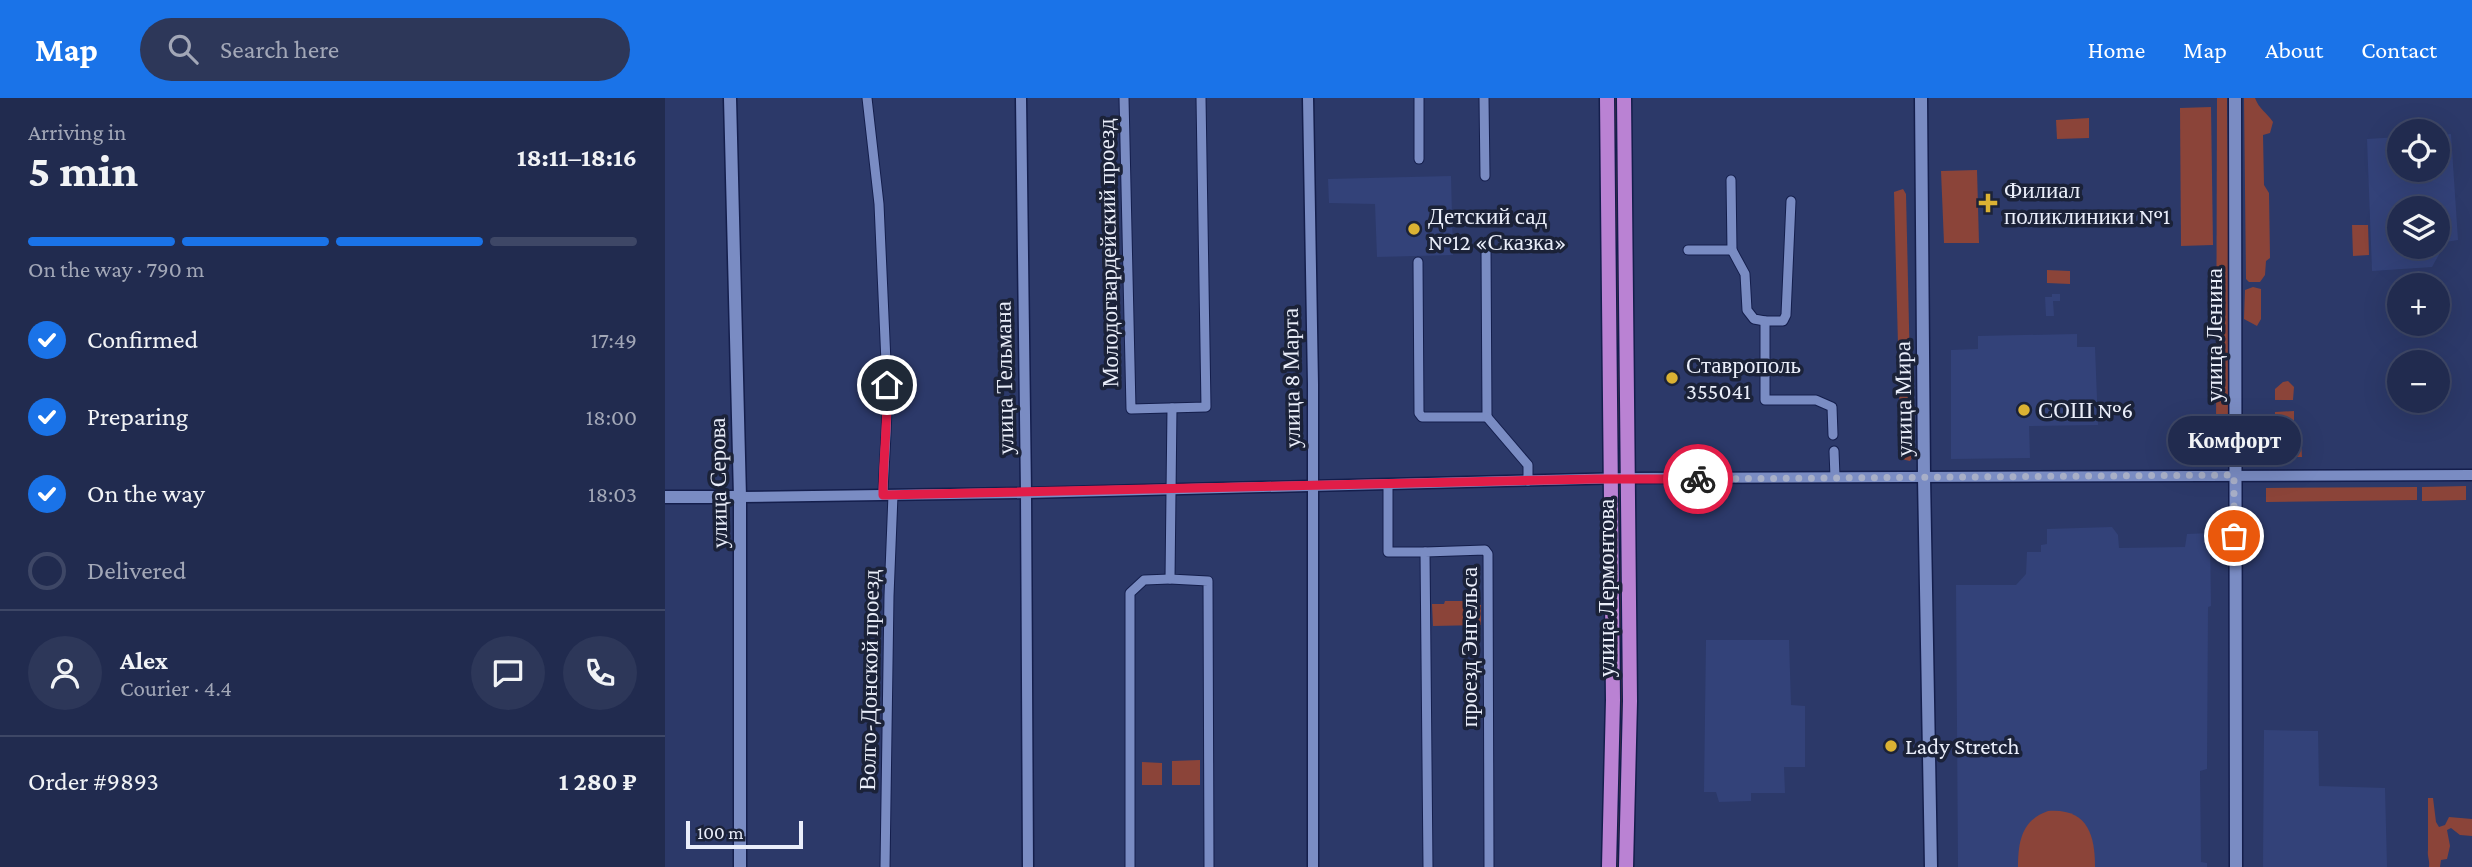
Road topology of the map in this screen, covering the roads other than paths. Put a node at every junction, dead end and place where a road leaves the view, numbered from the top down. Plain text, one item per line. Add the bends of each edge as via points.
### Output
1 (730, 98) edge
2 (867, 98) edge
3 (1021, 98) edge
4 (1124, 98) edge
5 (1201, 98) edge
6 (1308, 98) edge
7 (1419, 98) edge
8 (1484, 98) edge
9 (1607, 98) edge
10 (1623, 98) edge
11 (1921, 98) edge
12 (2235, 98) edge
13 (1419, 159) dead end
14 (1485, 176) dead end
15 (1731, 180) dead end
16 (1791, 201) dead end
17 (1486, 249) dead end
18 (1688, 250) dead end
19 (1732, 250) junction
20 (1417, 262) dead end
21 (1765, 321) junction
22 (1172, 408) junction
23 (1487, 417) junction
24 (1833, 435) dead end
25 (1834, 451) dead end
26 (2234, 475) junction
27 (2472, 475) edge
28 (1835, 477) junction
29 (1924, 477) junction
30 (1627, 478) junction
31 (1611, 479) junction
32 (1528, 481) junction
33 (1388, 484) junction
34 (1313, 486) junction
35 (1173, 489) junction
36 (1026, 493) junction
37 (888, 495) junction
38 (740, 496) junction
39 (665, 498) edge
40 (1425, 552) junction
41 (1170, 579) junction
42 (740, 867) edge
43 (885, 867) edge
44 (1028, 867) edge
45 (1130, 867) edge
46 (1209, 867) edge
47 (1313, 867) edge
48 (1428, 867) edge
49 (1489, 867) edge
50 (1609, 867) edge
51 (1626, 867) edge
52 (1931, 867) edge
53 (2236, 867) edge

1 - 38 main road, улица Серова
2 - 37 street, Волго-Донской проезд via 879,204
3 - 36 street, улица Тельмана
4 - 22 street, Молодогвардейский проезд via 1131,409
5 - 22 street, Молодогвардейский проезд via 1206,407
6 - 34 street, улица 8 Марта
7 - 13 street
8 - 14 street
9 - 31 main road, улица Лермонтова
10 - 30 main road, улица Лермонтова
11 - 29 main road, улица Мира
12 - 26 main road, улица Ленина
15 - 19 street
16 - 21 street via 1786,315 1783,321
17 - 23 street
18 - 19 street
19 - 21 street via 1745,274 1747,310 1754,319
20 - 23 street via 1419,413 1422,417
21 - 24 street via 1765,400 1816,400 1832,407
22 - 35 street
23 - 32 street via 1528,465
25 - 28 street
26 - 27 street
26 - 29 street
26 - 53 main road, улица Ленина
28 - 29 street
28 - 30 street
29 - 52 main road, улица Мира
30 - 31 street
30 - 51 main road, улица Лермонтова via 1630,701
31 - 32 street
31 - 50 main road, улица Лермонтова
32 - 33 street
33 - 34 street
33 - 40 street via 1388,552
34 - 35 street
34 - 47 street, улица 8 Марта
35 - 36 street
35 - 41 street
36 - 37 street
36 - 44 street, улица Тельмана
37 - 38 street
37 - 43 street, Волго-Донской проезд
38 - 39 main road
38 - 42 main road, улица Серова
40 - 48 street, проезд Энгельса
40 - 49 street, проезд Энгельса via 1485,550 1488,554
41 - 45 street via 1144,580 1130,593
41 - 46 street via 1208,581

